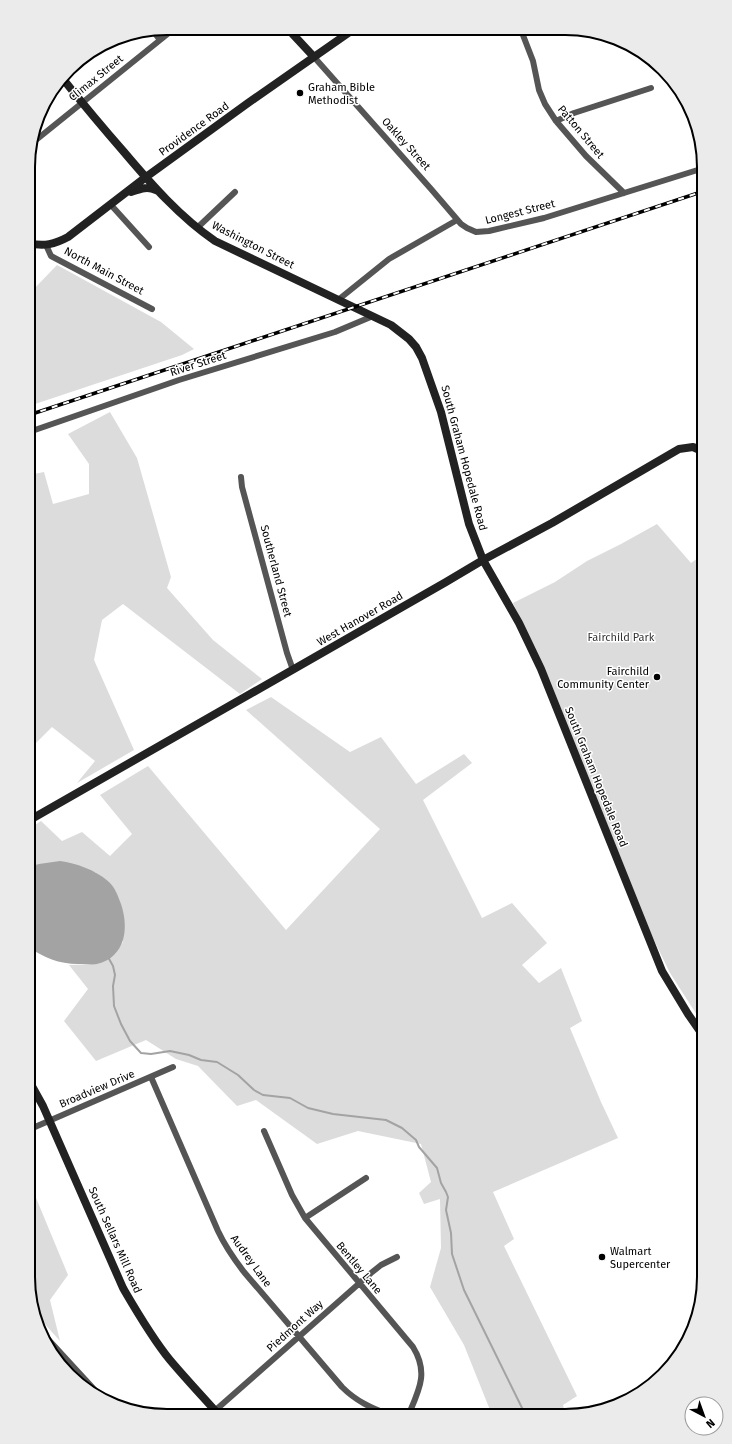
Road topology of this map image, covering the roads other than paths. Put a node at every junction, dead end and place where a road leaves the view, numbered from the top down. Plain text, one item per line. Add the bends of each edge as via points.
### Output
1 (156, 35) edge
2 (166, 35) edge
3 (294, 35) edge
4 (345, 35) edge
5 (523, 35) edge
6 (160, 40) junction
7 (314, 57) junction
8 (66, 83) edge
9 (651, 88) dead end
10 (82, 102) junction
11 (556, 121) junction
12 (39, 137) edge
13 (697, 170) edge
14 (146, 177) junction
15 (158, 191) junction
16 (235, 192) dead end
17 (126, 193) junction
18 (624, 193) junction
19 (111, 205) junction
20 (458, 220) junction
21 (197, 228) junction
22 (35, 244) edge
23 (46, 245) junction
24 (149, 247) dead end
25 (338, 300) junction
26 (152, 309) dead end
27 (373, 316) junction
28 (35, 430) edge
29 (697, 449) edge
30 (240, 477) dead end
31 (483, 560) junction
32 (293, 670) junction
33 (35, 817) edge
34 (697, 1027) edge
35 (173, 1067) dead end
36 (152, 1077) junction
37 (35, 1093) edge
38 (49, 1120) junction
39 (35, 1127) edge
40 (264, 1131) dead end
41 (366, 1178) dead end
42 (305, 1218) junction
43 (397, 1257) dead end
44 (359, 1283) junction
45 (298, 1336) junction
46 (56, 1348) edge
47 (88, 1383) edge
48 (211, 1409) edge
49 (220, 1409) edge
50 (372, 1409) edge
51 (411, 1409) edge

1 - 6 street
2 - 6 street, Climax Street
3 - 7 street, Oakley Street
4 - 7 street, Providence Road
5 - 11 street, Patton Street via 542,97
6 - 10 street, Climax Street
7 - 14 street, Providence Road
7 - 20 street, Oakley Street
8 - 10 street, Washington Street
9 - 11 street
10 - 12 street, Climax Street
10 - 14 street, Washington Street
11 - 18 street, Patton Street via 586,156
13 - 18 street, Longest Street
14 - 15 street, Washington Street
14 - 17 street, Providence Road
15 - 17 street via 144,188
15 - 21 street, Washington Street
16 - 21 street
17 - 19 street, Providence Road
18 - 20 street, Longest Street via 544,218 482,232 467,228
19 - 23 street, Providence Road via 68,237
19 - 24 street
20 - 25 street via 389,258
21 - 25 street, Washington Street via 215,241
22 - 23 street
23 - 26 street, North Main Street via 51,256
25 - 27 street, Washington Street
27 - 28 street, River Street via 335,332 179,380
27 - 31 street, South Graham Hopedale Road via 404,334 422,358 447,433 469,524
29 - 31 street, West Hanover Road via 693,447 679,450
30 - 32 street, Southerland Street
31 - 32 street, West Hanover Road
31 - 34 street, South Graham Hopedale Road via 519,623 541,669 662,971
32 - 33 street, West Hanover Road
35 - 36 street, Broadview Drive
36 - 38 street, Broadview Drive
36 - 45 street, Audrey Lane via 225,1246
37 - 38 street, South Sellars Mill Road
38 - 39 street, Broadview Drive
38 - 48 street, South Sellars Mill Road via 123,1288 151,1334
40 - 42 street, Bentley Lane
41 - 42 street
42 - 44 street, Bentley Lane
43 - 44 street, Piedmont Way via 381,1265
44 - 45 street, Piedmont Way
44 - 51 street, Bentley Lane via 418,1355 422,1373 420,1387
45 - 49 street, Piedmont Way
45 - 50 street, Audrey Lane via 349,1395
46 - 47 street

